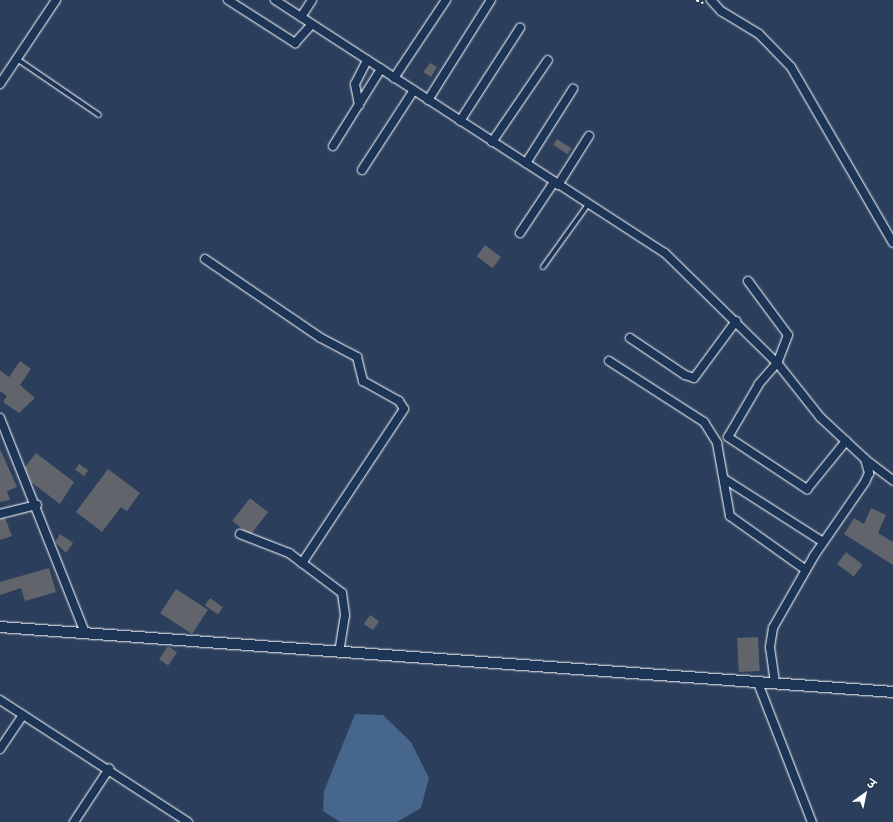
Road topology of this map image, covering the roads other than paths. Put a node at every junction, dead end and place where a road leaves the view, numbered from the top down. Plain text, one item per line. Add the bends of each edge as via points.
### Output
1 (56, 0) edge
2 (228, 0) edge
3 (275, 0) edge
4 (312, 0) edge
5 (446, 0) edge
6 (492, 0) edge
7 (711, 0) edge
8 (301, 17) junction
9 (312, 24) junction
10 (520, 28) dead end
11 (17, 59) junction
12 (367, 60) junction
13 (548, 60) dead end
14 (381, 69) junction
15 (394, 78) junction
16 (0, 84) edge
17 (573, 89) dead end
18 (414, 90) junction
19 (428, 100) junction
20 (359, 105) junction
21 (99, 115) dead end
22 (460, 121) junction
23 (589, 136) dead end
24 (492, 142) junction
25 (333, 146) dead end
26 (526, 163) junction
27 (362, 170) dead end
28 (556, 183) junction
29 (589, 203) junction
30 (520, 233) dead end
31 (893, 243) edge
32 (205, 259) dead end
33 (543, 268) dead end
34 (748, 281) dead end
35 (736, 321) junction
36 (630, 338) dead end
37 (610, 361) dead end
38 (777, 363) junction
39 (0, 418) edge
40 (846, 441) junction
41 (865, 459) junction
42 (726, 480) junction
43 (893, 480) edge
44 (37, 505) junction
45 (0, 514) edge
46 (240, 534) dead end
47 (823, 542) junction
48 (302, 563) junction
49 (806, 570) junction
50 (0, 628) edge
51 (85, 633) junction
52 (339, 651) junction
53 (758, 683) junction
54 (776, 684) junction
55 (893, 692) edge
56 (0, 700) edge
57 (23, 715) junction
58 (0, 749) edge
59 (109, 769) junction
60 (74, 822) edge
61 (188, 822) edge
62 (812, 822) edge

1 - 11 street
2 - 9 street via 295,44
3 - 8 street
4 - 8 street
5 - 15 street
6 - 19 street
7 - 31 street via 721,11 760,34 791,67
8 - 9 street
9 - 12 street
10 - 22 street
11 - 16 street
11 - 21 lane
12 - 14 street
12 - 20 street via 355,84
13 - 24 street
14 - 15 street
14 - 20 street
15 - 18 street
17 - 26 street
18 - 19 street
18 - 27 street
19 - 22 street
20 - 25 street
22 - 24 street
23 - 28 street
24 - 26 street
26 - 28 street
28 - 29 street
28 - 30 street
29 - 33 lane
29 - 35 street via 679,264
32 - 48 street via 321,338 357,357 365,383 399,401 404,409
34 - 38 street via 787,332
35 - 36 street via 694,378 684,375
35 - 38 street
37 - 42 street via 704,422 718,443
38 - 40 street via 820,417
38 - 40 street via 759,384 728,436 807,489
39 - 44 street
40 - 41 street
41 - 43 street
41 - 47 street via 869,473 865,482
42 - 47 street
42 - 49 street via 730,516
44 - 45 street
44 - 51 street
46 - 48 street via 271,543
47 - 49 street
48 - 52 street via 337,588 345,600
49 - 54 street via 771,637
50 - 51 street
51 - 52 street via 234,647
52 - 53 street
53 - 54 street
53 - 62 street
54 - 55 street
56 - 57 street
57 - 58 street
57 - 59 street
59 - 60 street
59 - 61 street

